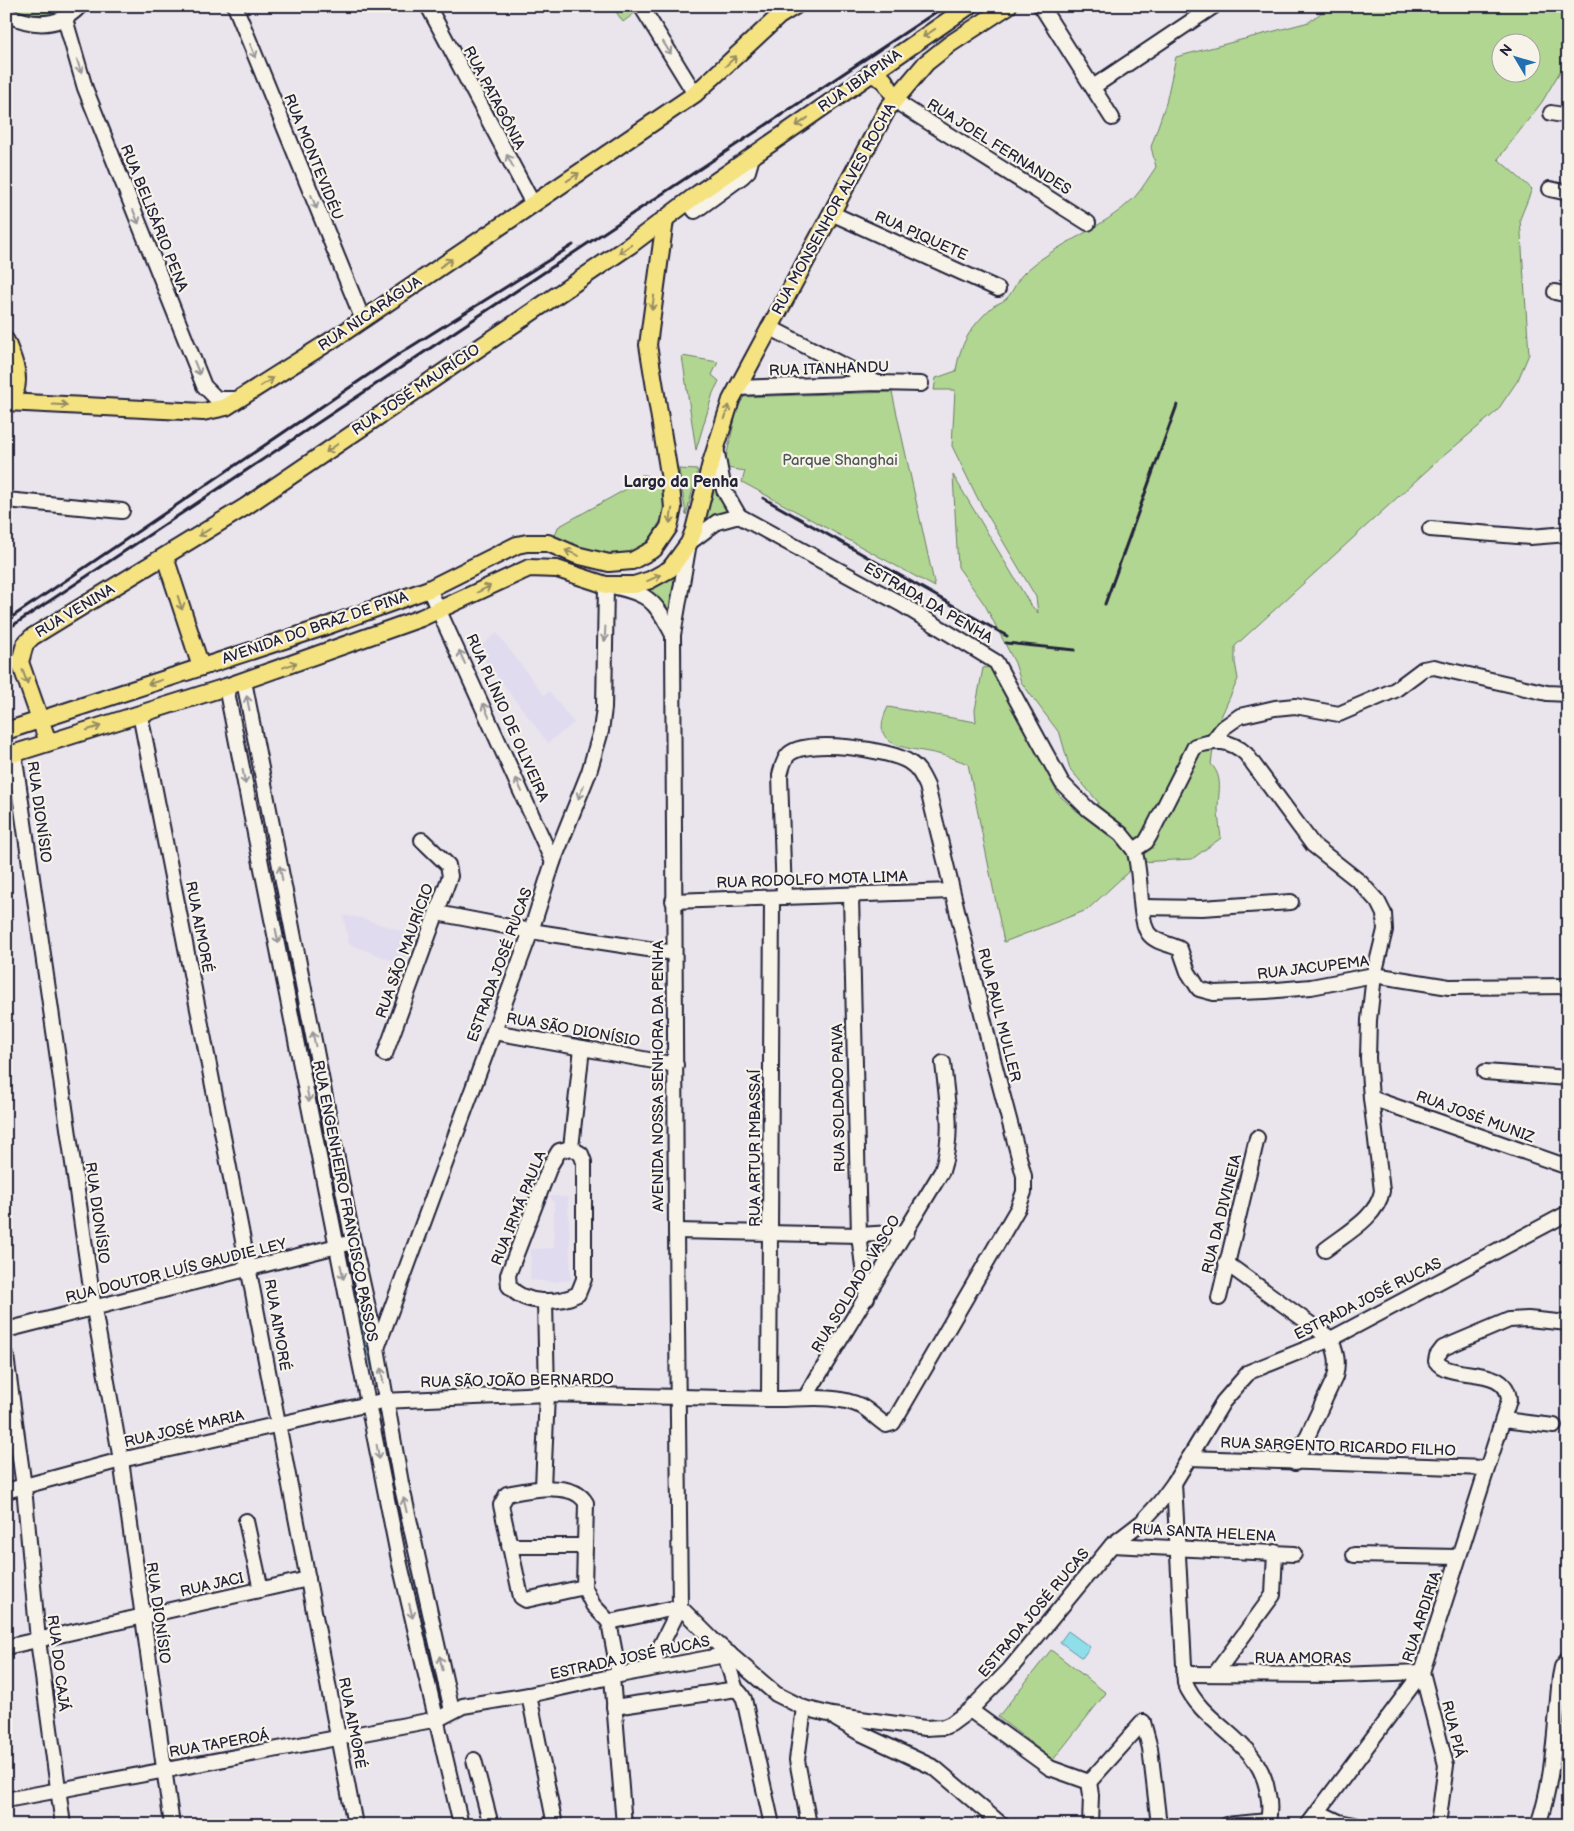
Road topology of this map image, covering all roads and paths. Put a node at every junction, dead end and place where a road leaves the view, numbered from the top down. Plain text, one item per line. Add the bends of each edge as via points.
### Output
1 (80, 6) edge
2 (235, 6) edge
3 (428, 6) edge
4 (641, 6) edge
5 (795, 6) edge
6 (969, 6) edge
7 (1008, 6) edge
8 (1041, 6) edge
9 (1214, 6) edge
10 (777, 11) edge
11 (6, 14) edge
12 (65, 19) junction
13 (870, 74) junction
14 (1093, 87) junction
15 (695, 94) junction
16 (895, 97) junction
17 (1551, 113) dead end
18 (1568, 116) edge
19 (1112, 118) dead end
20 (1550, 189) dead end
21 (1568, 193) edge
22 (532, 204) junction
23 (831, 212) junction
24 (665, 220) junction
25 (1088, 223) dead end
26 (998, 289) dead end
27 (363, 320) junction
28 (769, 327) junction
29 (6, 341) edge
30 (878, 383) junction
31 (922, 384) dead end
32 (737, 388) junction
33 (241, 399) junction
34 (9, 402) edge
35 (716, 448) junction
36 (6, 500) edge
37 (122, 511) dead end
38 (739, 516) junction
39 (1430, 529) dead end
40 (1568, 534) edge
41 (689, 542) junction
42 (165, 557) junction
43 (606, 585) junction
44 (429, 589) junction
45 (440, 610) junction
46 (673, 634) junction
47 (201, 667) junction
48 (244, 681) junction
49 (226, 687) junction
50 (1568, 694) edge
51 (140, 714) junction
52 (40, 719) junction
53 (252, 725) junction
54 (235, 729) junction
55 (6, 732) edge
56 (1213, 741) junction
57 (48, 742) junction
58 (10, 755) edge
59 (422, 840) dead end
60 (1134, 850) junction
61 (553, 862) junction
62 (951, 891) junction
63 (851, 896) junction
64 (778, 898) junction
65 (674, 901) junction
66 (1290, 902) dead end
67 (1143, 907) junction
68 (437, 913) junction
69 (531, 931) junction
70 (674, 953) junction
71 (292, 974) junction
72 (1374, 976) junction
73 (1568, 986) edge
74 (494, 1032) junction
75 (582, 1048) junction
76 (385, 1054) dead end
77 (943, 1063) dead end
78 (676, 1065) junction
79 (1485, 1072) dead end
80 (1568, 1078) edge
81 (1370, 1098) junction
82 (1257, 1138) dead end
83 (571, 1148) junction
84 (1568, 1167) edge
85 (1568, 1213) edge
86 (1550, 1223) junction
87 (1568, 1226) edge
88 (676, 1230) junction
89 (907, 1232) junction
90 (770, 1233) junction
91 (859, 1235) junction
92 (345, 1244) junction
93 (1325, 1250) dead end
94 (1226, 1263) junction
95 (250, 1268) junction
96 (867, 1298) junction
97 (1219, 1298) dead end
98 (545, 1301) junction
99 (94, 1308) junction
100 (1568, 1323) edge
101 (6, 1330) edge
102 (1331, 1339) junction
103 (377, 1348) junction
104 (6, 1356) edge
105 (547, 1394) junction
106 (678, 1396) junction
107 (805, 1398) junction
108 (768, 1399) junction
109 (378, 1402) junction
110 (1503, 1420) junction
111 (278, 1424) junction
112 (1554, 1426) dead end
113 (1189, 1458) junction
114 (120, 1460) junction
115 (1295, 1463) junction
116 (1486, 1468) junction
117 (1174, 1483) junction
118 (24, 1487) junction
119 (543, 1487) junction
120 (6, 1491) edge
121 (246, 1521) dead end
122 (1112, 1545) junction
123 (509, 1546) junction
124 (585, 1546) junction
125 (1178, 1549) junction
126 (1275, 1552) junction
127 (1294, 1554) dead end
128 (1354, 1555) dead end
129 (1458, 1557) junction
130 (308, 1580) junction
131 (584, 1587) junction
132 (261, 1590) junction
133 (680, 1607) junction
134 (142, 1618) junction
135 (608, 1622) junction
136 (38, 1640) junction
137 (6, 1647) edge
138 (727, 1655) junction
139 (1568, 1659) edge
140 (649, 1669) junction
141 (1422, 1672) junction
142 (1184, 1674) junction
143 (1215, 1674) junction
144 (616, 1676) junction
145 (733, 1690) junction
146 (529, 1695) junction
147 (614, 1708) junction
148 (804, 1708) junction
149 (970, 1710) junction
150 (452, 1711) junction
151 (832, 1715) junction
152 (438, 1719) junction
153 (339, 1739) junction
154 (474, 1760) dead end
155 (165, 1770) junction
156 (1089, 1782) junction
157 (59, 1789) junction
158 (6, 1800) edge
159 (1318, 1812) junction
160 (1268, 1823) edge
161 (768, 1824) edge
162 (63, 1825) edge
163 (172, 1825) edge
164 (355, 1825) edge
165 (461, 1825) edge
166 (491, 1825) edge
167 (555, 1825) edge
168 (624, 1825) edge
169 (809, 1825) edge
170 (1002, 1825) edge
171 (1090, 1825) edge
172 (1159, 1825) edge
173 (1226, 1825) edge
174 (1308, 1825) edge
175 (1355, 1825) edge
176 (1438, 1825) edge
177 (1538, 1825) edge

1 - 12 street
2 -> 27 street, RUA MONTEVIDÉU
22 -> 3 street, RUA PATAGÔNIA
4 -> 15 street
5 - 10 main road, RUA NICARÁGUA
6 -> 13 main road, RUA IBIAPINA
7 - 16 main road, RUA MONSENHOR ALVES ROCHA via 926,63
8 - 14 street
9 - 14 street
15 -> 10 main road, RUA NICARÁGUA
11 - 12 street via 36,24
12 -> 33 street, RUA BELISÁRIO PENA via 85,88 204,386 217,399
13 - 16 main road via 884,80
13 -> 24 main road, RUA IBIAPINA via 752,157 692,206
14 - 19 street
22 -> 15 main road, RUA NICARÁGUA
16 - 23 main road, RUA MONSENHOR ALVES ROCHA
16 - 25 street, RUA JOEL FERNANDES via 903,106
17 - 18 street
20 - 21 street
27 -> 22 main road, RUA NICARÁGUA
23 - 26 street, RUA PIQUETE
23 - 28 main road, RUA MONSENHOR ALVES ROCHA
24 -> 42 main road, RUA JOSÉ MAURÍCIO via 245,507
24 -> 44 main road, AVENIDA DO BRAZ DE PINA via 648,345 671,486 672,519 663,538 654,549 632,561 619,563 576,555 548,543 527,543
33 -> 27 main road, RUA NICARÁGUA
28 - 30 street
28 - 32 main road, RUA MONSENHOR ALVES ROCHA
29 - 34 main road via 18,376 17,390
30 - 31 street, RUA ITANHANDU
30 - 32 street, RUA ITANHANDU
35 -> 32 main road
34 -> 33 main road, RUA NICARÁGUA via 203,412 226,407
35 - 38 street via 724,490
35 - 41 main road
36 - 37 street
38 - 41 street via 716,522
38 - 60 street, ESTRADA DA PENHA via 901,604 996,662 1062,782 1088,809 1121,834
39 - 40 street via 1530,536
43 -> 41 main road via 634,585 664,573 676,563
41 - 46 street
42 -> 47 main road
42 -> 52 main road, RUA VENINA via 25,644 20,662
45 -> 43 main road, AVENIDA DO BRAZ DE PINA via 529,568 558,568
43 - 46 street, AVENIDA NOSSA SENHORA DA PENHA via 642,594 659,608
43 -> 61 street, ESTRADA JOSÉ RUCAS via 601,731 589,772
44 - 45 street, RUA PLÍNIO DE OLIVEIRA
44 - 47 main road, AVENIDA DO BRAZ DE PINA
48 -> 45 main road, AVENIDA DO BRAZ DE PINA
61 -> 45 street, RUA PLÍNIO DE OLIVEIRA
46 - 65 street, AVENIDA NOSSA SENHORA DA PENHA
47 -> 52 main road, AVENIDA DO BRAZ DE PINA
48 - 49 main road, AVENIDA DO BRAZ DE PINA
53 -> 48 street, RUA ENGENHEIRO FRANCISCO PASSOS
49 - 51 main road, AVENIDA DO BRAZ DE PINA
49 - 54 street, RUA ENGENHEIRO FRANCISCO PASSOS
50 - 56 street via 1547,693 1434,667 1423,669 1394,690 1339,714 1295,706 1240,716
57 -> 51 main road, AVENIDA DO BRAZ DE PINA
51 - 95 street, RUA AIMORÉ
52 - 55 main road, AVENIDA DO BRAZ DE PINA
52 - 57 main road, RUA VENINA
53 - 54 street
71 -> 53 street, RUA ENGENHEIRO FRANCISCO PASSOS
54 -> 71 street, RUA ENGENHEIRO FRANCISCO PASSOS
56 - 60 street via 1195,746 1146,842
56 - 72 street via 1234,745 1246,754 1313,845 1360,882 1378,902 1384,914 1384,930
57 - 58 main road, AVENIDA DO BRAZ DE PINA
58 - 99 street, RUA DIONÍSIO
59 - 68 street, RUA SÃO MAURÍCIO via 441,857 450,871
60 - 67 street, RUA JACUPEMA via 1140,866
61 - 69 street, ESTRADA JOSÉ RUCAS
62 - 63 street, RUA RODOLFO MOTA LIMA
62 - 64 street, RUA PAUL MULLER via 927,786 917,767 897,756 844,746 797,750 784,762 780,775
62 - 107 street, RUA PAUL MULLER via 1024,1176 1024,1192 1009,1224 893,1423 886,1425 858,1405
63 - 64 street, RUA RODOLFO MOTA LIMA
63 - 91 street, RUA SOLDADO PAIVA
64 - 65 street, RUA RODOLFO MOTA LIMA
64 - 90 street, RUA ARTUR IMBASSAÍ
65 - 70 street, AVENIDA NOSSA SENHORA DA PENHA
66 - 67 street via 1202,908
67 - 72 street, RUA JACUPEMA via 1149,935 1180,950 1199,989 1223,993 1311,988
68 - 69 street
68 - 76 street, RUA SÃO MAURÍCIO
69 - 70 street
69 - 74 street, ESTRADA JOSÉ RUCAS
70 - 78 street, AVENIDA NOSSA SENHORA DA PENHA
71 - 92 street, RUA ENGENHEIRO FRANCISCO PASSOS
72 - 73 street, RUA JACUPEMA via 1449,987
72 - 81 street via 1369,1020
74 - 75 street, RUA SÃO DIONÍSIO
74 - 103 street, ESTRADA JOSÉ RUCAS
75 - 78 street, RUA SÃO DIONÍSIO
75 - 83 street
77 - 89 street, RUA SOLDADO VASCO via 949,1150 937,1181
78 - 88 street, AVENIDA NOSSA SENHORA DA PENHA
79 - 80 street
81 - 84 street, RUA JOSÉ MUNIZ
81 - 93 street via 1383,1186 1380,1199 1359,1224
82 - 94 street, RUA DA DIVINEIA
83 - 98 street, RUA IRMÃ PAULA via 581,1154 584,1162 584,1280 578,1294
83 - 98 street, RUA IRMÃ PAULA via 559,1151 550,1166 508,1275 509,1286 516,1294
85 - 86 street, ESTRADA JOSÉ RUCAS
86 - 87 street
86 - 102 street, ESTRADA JOSÉ RUCAS
88 - 90 street
88 - 106 street, AVENIDA NOSSA SENHORA DA PENHA
89 - 91 street
89 - 96 street, RUA SOLDADO VASCO
90 - 91 street
90 - 108 street, RUA ARTUR IMBASSAÍ
91 - 96 street, RUA SOLDADO PAIVA
92 - 95 street, RUA DOUTOR LUÍS GAUDIE LEY
92 - 103 street, RUA ENGENHEIRO FRANCISCO PASSOS
92 -> 109 street, RUA ENGENHEIRO FRANCISCO PASSOS
94 - 97 street, RUA DA DIVINEIA
94 - 102 street
95 - 99 street, RUA DOUTOR LUÍS GAUDIE LEY
95 - 111 street, RUA AIMORÉ
96 - 107 street, RUA SOLDADO VASCO
98 - 105 street
99 - 101 street, RUA DOUTOR LUÍS GAUDIE LEY
99 - 114 street, RUA DIONÍSIO
100 - 110 street, RUA ARDIRIA via 1528,1319 1503,1321 1443,1348 1437,1356 1436,1361 1448,1369 1490,1378 1508,1390 1509,1400
102 - 113 street, ESTRADA JOSÉ RUCAS via 1249,1372 1223,1402
102 - 115 street via 1339,1366
109 -> 103 street, RUA ENGENHEIRO FRANCISCO PASSOS
104 - 118 street, RUA DO CAJÁ
105 - 106 street, RUA SÃO JOÃO BERNARDO
105 - 109 street, RUA SÃO JOÃO BERNARDO
105 - 119 street
106 - 108 street
106 - 133 street, AVENIDA NOSSA SENHORA DA PENHA
107 - 108 street
109 - 111 street, RUA JOSÉ MARIA
150 -> 109 street, RUA ENGENHEIRO FRANCISCO PASSOS via 400,1483
109 -> 152 street, RUA ENGENHEIRO FRANCISCO PASSOS via 399,1560
110 - 112 street
110 - 116 street, RUA ARDIRIA
111 - 114 street, RUA JOSÉ MARIA
111 - 130 street, RUA AIMORÉ
113 - 115 street, RUA SARGENTO RICARDO FILHO
113 - 117 street, ESTRADA JOSÉ RUCAS
114 - 118 street, RUA JOSÉ MARIA
114 - 134 street, RUA DIONÍSIO
115 - 116 street, RUA SARGENTO RICARDO FILHO
116 - 129 street, RUA ARDIRIA
117 - 122 street, ESTRADA JOSÉ RUCAS via 1142,1522
117 - 125 street
118 - 120 street, RUA JOSÉ MARIA
118 - 136 street, RUA DO CAJÁ
119 - 123 street via 507,1494 502,1499
119 - 124 street via 575,1492 583,1498 586,1503
121 - 132 street
122 - 125 street, RUA SANTA HELENA
122 - 149 street, ESTRADA JOSÉ RUCAS via 1010,1669
123 - 124 street
123 - 131 street via 524,1599
124 - 131 street
125 - 126 street, RUA SANTA HELENA
125 - 142 street
126 - 127 street, RUA SANTA HELENA
126 - 143 street via 1273,1595
128 - 129 street
129 - 141 street, RUA ARDIRIA
130 - 132 street, RUA JACI
130 - 153 street, RUA AIMORÉ
131 - 135 street via 593,1605
132 - 134 street, RUA JACI
133 - 135 street
133 - 138 street
133 - 140 street
134 - 136 street, RUA JACI
134 - 155 street, RUA DIONÍSIO
135 - 144 street
136 - 137 street, RUA JACI
136 - 157 street, RUA DO CAJÁ
138 - 140 street, ESTRADA JOSÉ RUCAS
138 - 145 street
138 - 148 street, ESTRADA JOSÉ RUCAS via 776,1694
139 - 177 street via 1560,1677 1550,1767
140 - 144 street, ESTRADA JOSÉ RUCAS
141 - 143 street, RUA AMORAS
141 - 159 street, RUA ARDIRIA
141 - 176 street, RUA PIÁ via 1446,1765
142 - 143 street, RUA AMORAS
142 - 160 street via 1185,1684 1193,1697 1248,1751 1262,1770 1270,1801
144 - 146 street, ESTRADA JOSÉ RUCAS
144 - 147 street
145 - 147 street
145 - 161 street via 744,1699
146 - 150 street, ESTRADA JOSÉ RUCAS via 463,1706
146 - 167 street
147 - 168 street
148 - 151 street, ESTRADA JOSÉ RUCAS
148 - 169 street via 797,1760
149 - 151 street, ESTRADA JOSÉ RUCAS via 951,1724 934,1728
149 - 156 street via 1050,1768
150 - 152 street, ESTRADA JOSÉ RUCAS
151 - 170 street via 858,1732 935,1768
152 - 153 street, RUA TAPEROÁ
152 - 165 street, RUA ENGENHEIRO FRANCISCO PASSOS
153 - 155 street, RUA TAPEROÁ
153 - 164 street, RUA AIMORÉ
154 - 166 street
155 - 157 street, RUA TAPEROÁ
155 - 163 street, RUA DIONÍSIO
156 - 171 street
156 - 172 street via 1143,1722 1150,1748
157 - 158 street, RUA TAPEROÁ
157 - 162 street, RUA DO CAJÁ
159 - 174 street, RUA ARDIRIA
159 - 175 street
160 - 173 street

